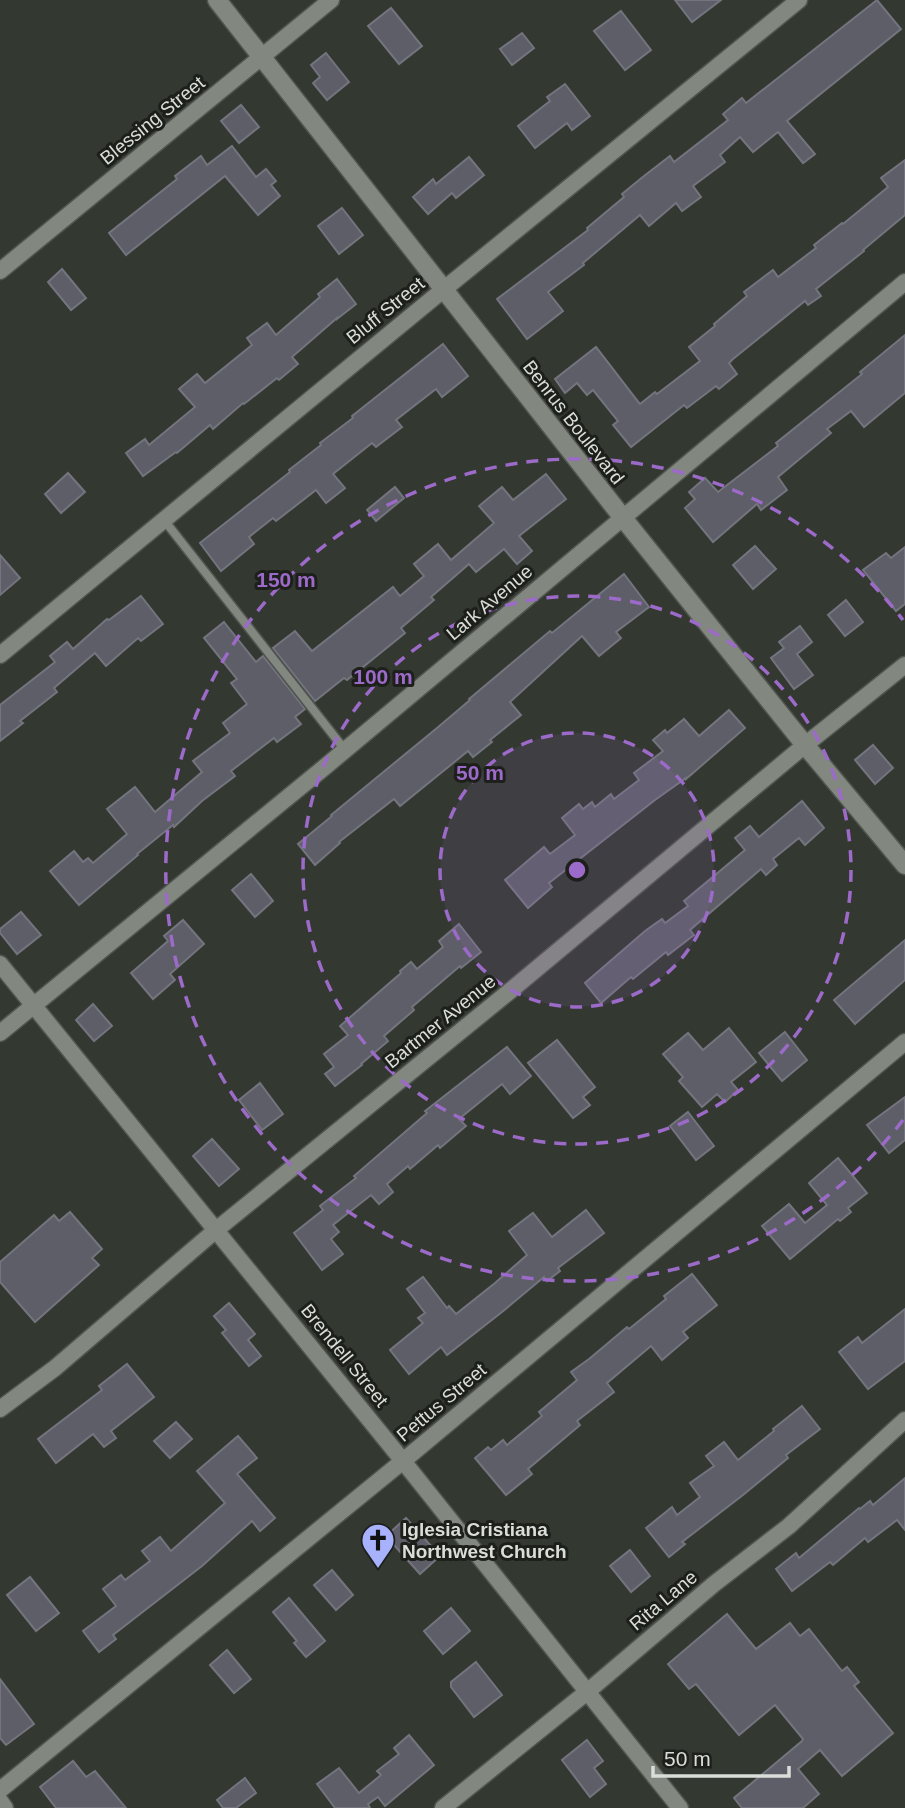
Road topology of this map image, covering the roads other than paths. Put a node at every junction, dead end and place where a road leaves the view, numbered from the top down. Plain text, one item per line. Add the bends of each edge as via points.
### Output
1 (218, 0) edge
2 (331, 0) edge
3 (799, 0) edge
4 (262, 56) junction
5 (0, 271) edge
6 (905, 282) edge
7 (443, 290) junction
8 (622, 518) junction
9 (164, 520) junction
10 (0, 655) edge
11 (905, 664) edge
12 (805, 745) junction
13 (345, 750) junction
14 (905, 865) edge
15 (0, 964) edge
16 (33, 1005) junction
17 (0, 1033) edge
18 (905, 1042) edge
19 (216, 1230) junction
20 (0, 1409) edge
21 (905, 1420) edge
22 (403, 1461) junction
23 (587, 1692) junction
24 (0, 1790) edge
25 (0, 1801) edge
26 (5, 1808) edge
27 (443, 1808) edge
28 (680, 1808) edge

1 - 4 street, Benrus Boulevard
2 - 4 street, Blessing Street
3 - 7 street, Bluff Street
4 - 5 street, Blessing Street
4 - 7 street, Benrus Boulevard
6 - 8 street, Lark Avenue
7 - 8 street, Benrus Boulevard
7 - 9 street, Bluff Street
8 - 12 street, Benrus Boulevard
8 - 13 street, Lark Avenue
9 - 10 street, Bluff Street
9 - 13 lane
11 - 12 street, Bartmer Avenue
12 - 14 street, Benrus Boulevard
12 - 19 street, Bartmer Avenue
13 - 16 street, Lark Avenue
15 - 16 street, Brendell Street
16 - 17 street, Lark Avenue
16 - 19 street, Brendell Street
18 - 22 street, Pettus Street
19 - 20 street, Bartmer Avenue via 55,1368
19 - 22 street, Brendell Street
21 - 23 street, Rita Lane via 789,1526
22 - 23 street, Brendell Street
22 - 24 street, Pettus Street
23 - 27 street, Rita Lane
23 - 28 street, Brendell Street
25 - 26 street

